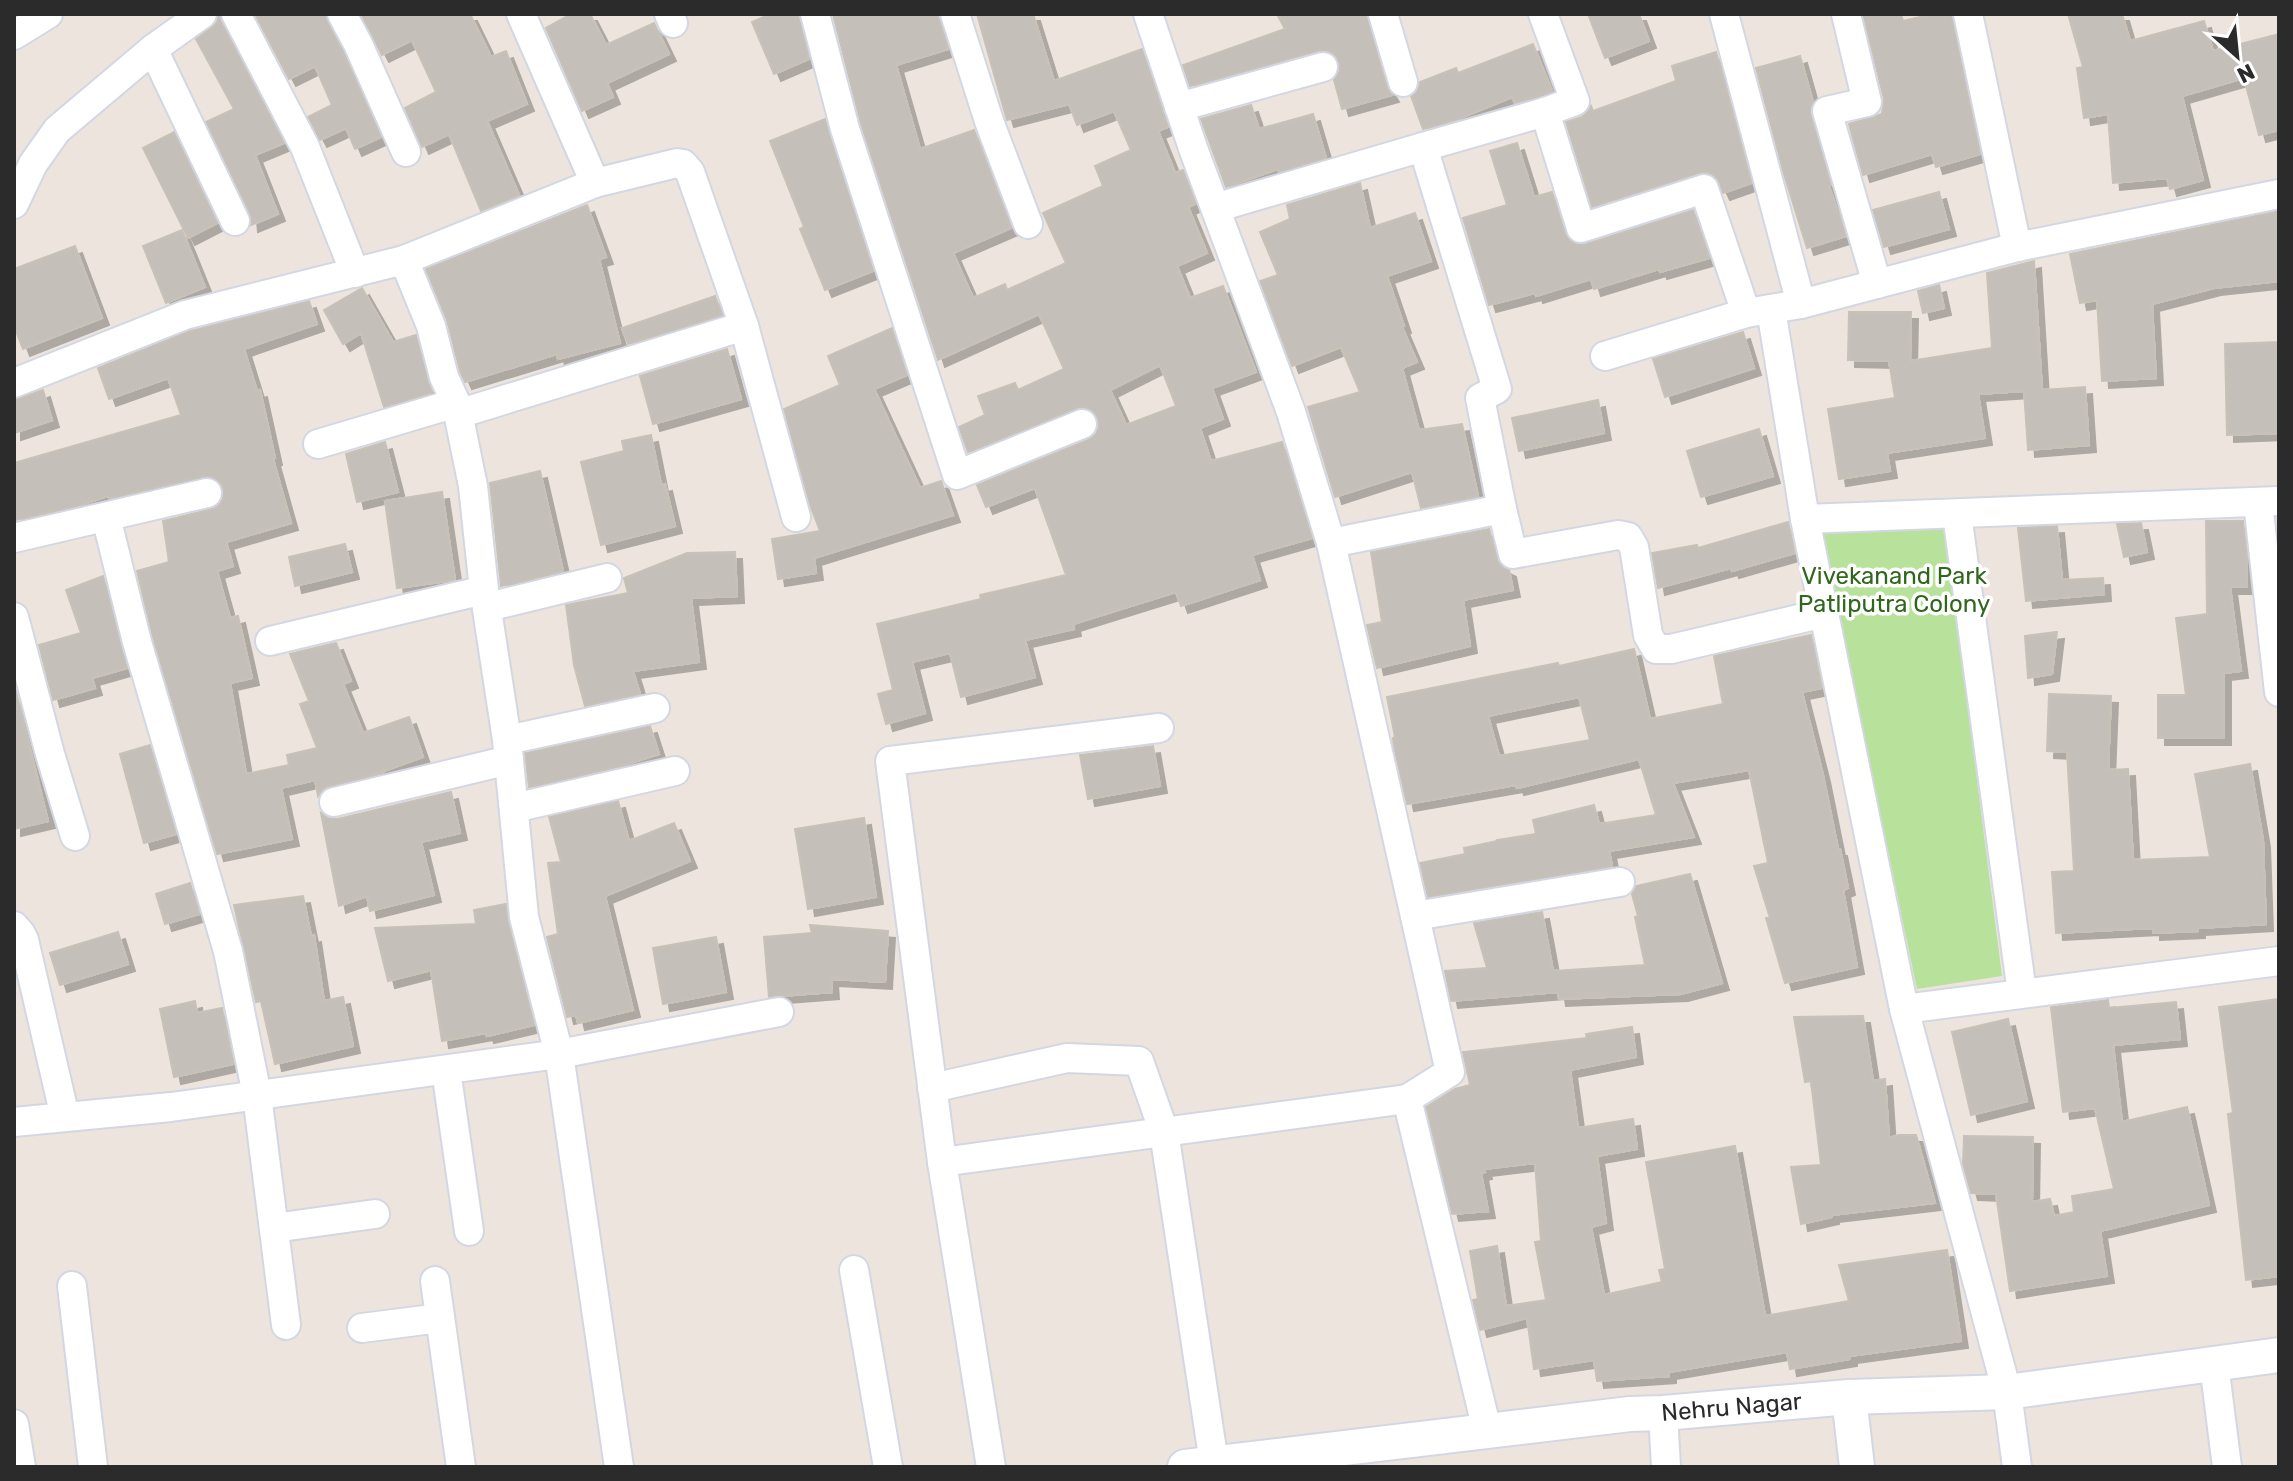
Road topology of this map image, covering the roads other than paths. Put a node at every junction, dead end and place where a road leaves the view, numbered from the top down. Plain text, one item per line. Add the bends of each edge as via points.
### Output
1 (48, 14) edge
2 (202, 14) edge
3 (236, 14) edge
4 (342, 14) edge
5 (521, 14) edge
6 (815, 14) edge
7 (955, 14) edge
8 (1148, 14) edge
9 (1383, 14) edge
10 (1543, 14) edge
11 (1724, 14) edge
12 (1846, 14) edge
13 (1968, 14) edge
14 (14, 35) edge
15 (153, 49) junction
16 (1323, 67) dead end
17 (1403, 82) dead end
18 (1179, 107) junction
19 (1545, 112) junction
20 (1423, 147) junction
21 (406, 152) dead end
22 (595, 183) junction
23 (2279, 194) edge
24 (14, 204) edge
25 (1215, 208) junction
26 (235, 221) dead end
27 (1028, 224) dead end
28 (2017, 247) junction
29 (404, 260) junction
30 (355, 273) junction
31 (1877, 284) junction
32 (1801, 304) junction
33 (1759, 311) junction
34 (744, 326) junction
35 (1605, 356) dead end
36 (14, 383) edge
37 (457, 408) junction
38 (1082, 424) dead end
39 (318, 444) dead end
40 (207, 493) dead end
41 (2268, 502) edge
42 (1502, 509) junction
43 (1957, 514) junction
44 (106, 517) junction
45 (796, 517) dead end
46 (1805, 519) junction
47 (14, 538) edge
48 (1331, 543) junction
49 (607, 578) dead end
50 (486, 598) junction
51 (1824, 613) junction
52 (14, 617) edge
53 (270, 641) dead end
54 (2279, 692) edge
55 (655, 708) dead end
56 (1159, 728) dead end
57 (508, 750) junction
58 (675, 771) dead end
59 (334, 802) dead end
60 (514, 808) junction
61 (75, 836) dead end
62 (1620, 882) dead end
63 (1415, 916) junction
64 (14, 926) edge
65 (2279, 961) edge
66 (2022, 993) junction
67 (1904, 1009) junction
68 (779, 1012) dead end
69 (559, 1054) junction
70 (446, 1070) junction
71 (932, 1088) junction
72 (257, 1095) junction
73 (1407, 1099) junction
74 (65, 1117) junction
75 (14, 1122) edge
76 (1164, 1132) junction
77 (942, 1162) junction
78 (375, 1214) dead end
79 (274, 1228) junction
80 (469, 1231) dead end
81 (854, 1270) dead end
82 (435, 1281) dead end
83 (72, 1286) dead end
84 (440, 1318) junction
85 (286, 1325) dead end
86 (362, 1328) dead end
87 (2279, 1355) edge
88 (2214, 1364) junction
89 (2007, 1392) junction
90 (1849, 1397) junction
91 (1663, 1413) junction
92 (14, 1424) edge
93 (1487, 1430) junction
94 (1344, 1458) edge
95 (1216, 1465) edge
96 (21, 1467) edge
97 (93, 1467) edge
98 (461, 1467) edge
99 (619, 1467) edge
100 (888, 1467) edge
101 (991, 1467) edge
102 (1666, 1467) edge
103 (1857, 1467) edge
104 (2017, 1467) edge
105 (2227, 1467) edge

1 - 14 street
2 - 15 street
3 - 30 street via 305,147
4 - 21 street
5 - 22 street
6 - 38 street via 845,129 957,475
7 - 27 street
8 - 18 street
9 - 17 street
10 - 19 street via 1575,101
11 - 32 street
12 - 31 street via 1867,102 1827,111
13 - 28 street
15 - 24 street via 57,130
15 - 26 street
16 - 18 street
18 - 25 street
19 - 20 street
19 - 33 street via 1581,228 1704,189
20 - 25 street
20 - 42 street via 1497,389 1480,398
22 - 29 street
22 - 34 street via 677,163 687,168
23 - 28 street
25 - 48 street via 1291,412
28 - 31 street
29 - 30 street
29 - 37 street
30 - 36 street via 185,315
31 - 32 street
32 - 33 street
33 - 35 street
33 - 46 street
34 - 37 street
34 - 45 street
37 - 39 street
37 - 50 street via 473,486
40 - 44 street
41 - 43 street
41 - 54 street
42 - 48 street
42 - 51 street via 1513,554 1628,537 1648,635 1660,650
43 - 46 street
43 - 66 street
44 - 47 street
44 - 72 street via 228,951
46 - 51 street
48 - 63 street
49 - 50 street
50 - 53 street
50 - 57 street
51 - 67 street
52 - 61 street
55 - 57 street
56 - 71 street via 890,761
57 - 59 street
57 - 60 street
58 - 60 street
60 - 69 street via 524,917
62 - 63 street
63 - 73 street via 1450,1072
64 - 74 street via 24,940
65 - 66 street
66 - 67 street
67 - 89 street
68 - 69 street
69 - 70 street
69 - 99 street
70 - 72 street
70 - 80 street
71 - 76 street via 1067,1058 1139,1061
71 - 77 street
72 - 74 street
72 - 79 street
73 - 76 street
73 - 93 street
74 - 75 street
76 - 77 street
76 - 95 street
77 - 101 street
78 - 79 street
79 - 85 street
81 - 100 street
82 - 84 street
83 - 97 street
84 - 86 street
84 - 98 street
87 - 88 street, Nehru Nagar
88 - 89 street, Nehru Nagar
88 - 105 street
89 - 90 street, Nehru Nagar
89 - 104 street
90 - 91 street, Nehru Nagar
90 - 103 street
91 - 93 street, Nehru Nagar
91 - 102 street
92 - 96 street
93 - 94 street, Nehru Nagar
94 - 95 street, Nehru Nagar

